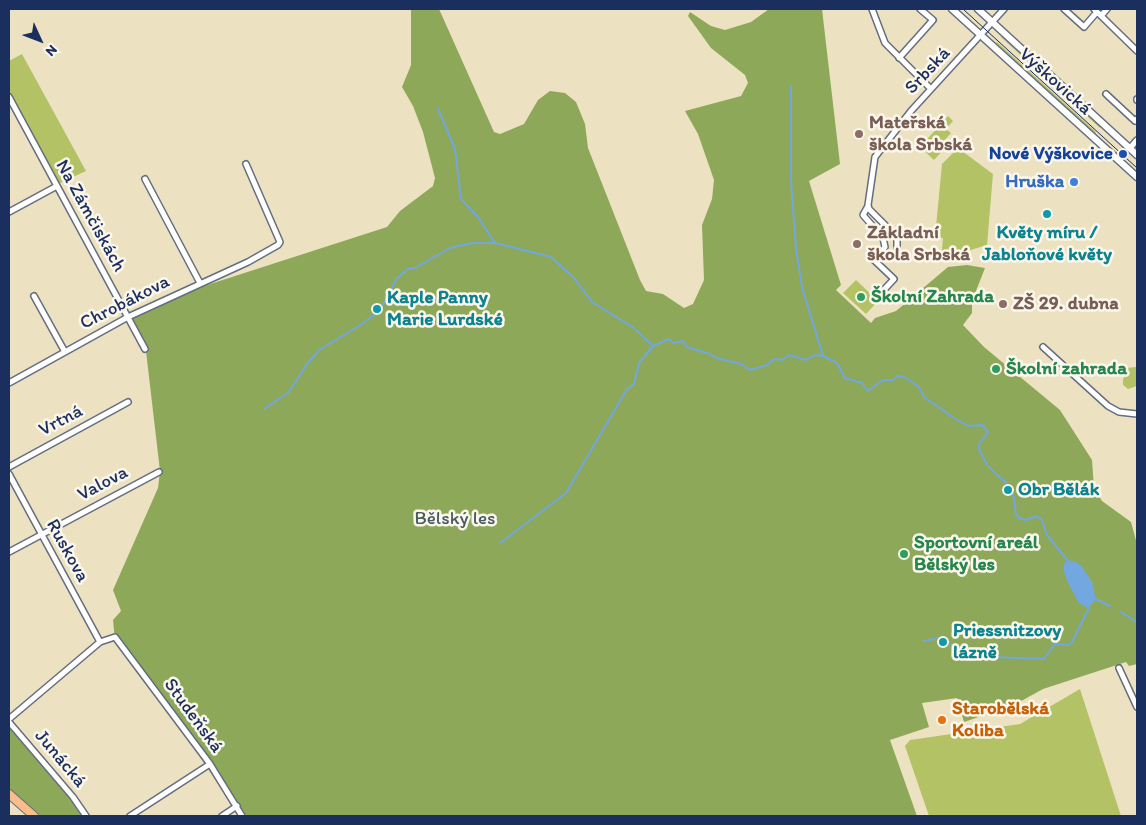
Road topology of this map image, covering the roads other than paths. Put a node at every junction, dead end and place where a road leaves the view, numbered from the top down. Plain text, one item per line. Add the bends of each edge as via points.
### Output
1 (872, 9) edge
2 (920, 9) edge
3 (952, 9) edge
4 (978, 9) edge
5 (1004, 9) edge
6 (1064, 9) edge
7 (1107, 9) edge
8 (1098, 12) edge
9 (992, 22) junction
10 (980, 35) junction
11 (1137, 50) edge
12 (899, 58) junction
13 (931, 89) junction
14 (1106, 94) dead end
15 (9, 97) edge
16 (1137, 119) edge
17 (1137, 140) edge
18 (1130, 148) junction
19 (1137, 154) edge
20 (246, 164) dead end
21 (1137, 177) edge
22 (145, 179) dead end
23 (56, 186) junction
24 (868, 205) junction
25 (9, 212) edge
26 (897, 249) dead end
27 (200, 283) junction
28 (880, 294) dead end
29 (34, 296) dead end
30 (128, 317) junction
31 (1043, 347) dead end
32 (145, 350) dead end
33 (65, 352) junction
34 (9, 383) edge
35 (128, 402) dead end
36 (1137, 414) edge
37 (9, 466) edge
38 (159, 472) dead end
39 (9, 474) edge
40 (41, 534) junction
41 (9, 552) edge
42 (100, 642) junction
43 (1119, 668) dead end
44 (1137, 707) edge
45 (9, 720) edge
46 (210, 764) junction
47 (9, 794) edge
48 (236, 806) junction
49 (34, 816) edge
50 (86, 816) edge
51 (130, 816) edge
52 (222, 816) edge
53 (242, 816) edge

1 - 12 street via 881,37
2 - 12 street via 933,20
3 - 10 street, Výškovická
4 - 9 street, Výškovická
5 - 9 street, Srbská
6 - 8 street via 1084,28
7 - 8 street
8 - 11 street
9 - 10 street, Srbská
9 - 18 street, Výškovická
10 - 13 street, Srbská
10 - 21 street, Výškovická
12 - 13 street
13 - 24 street, Srbská via 879,149 872,164
14 - 16 street, Výškovická via 1135,121
15 - 23 street, Na Zámčiskách
17 - 18 street
18 - 19 street, Výškovická
20 - 27 street, Chrobákova via 280,242 264,254
22 - 27 street, Chrobákova
23 - 25 street
23 - 30 street, Na Zámčiskách
24 - 26 street via 897,237
24 - 28 street via 864,215 884,238 885,246 874,260 894,279
27 - 30 street, Chrobákova
29 - 33 street, Chrobákova
30 - 32 street, Na Zámčiskách
30 - 33 street, Chrobákova
31 - 36 street via 1108,406 1119,412
33 - 34 street, Chrobákova
35 - 37 street, Vrtná
38 - 40 street, Valova
39 - 40 street, Ruskova
40 - 41 street, Valova
40 - 42 street, Ruskova
42 - 45 street
42 - 46 street, Studeňská via 115,637
43 - 44 street
45 - 50 street, Junácká
46 - 48 street, Studeňská
46 - 51 street
47 - 49 main road
48 - 52 street
48 - 53 street, Studeňská

